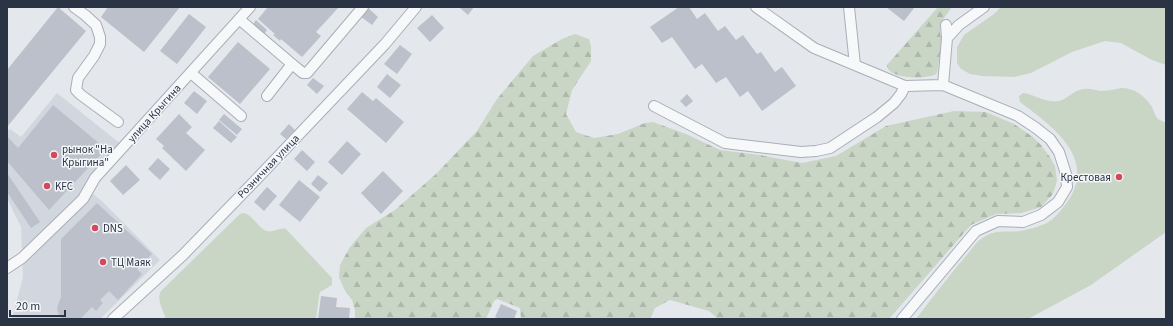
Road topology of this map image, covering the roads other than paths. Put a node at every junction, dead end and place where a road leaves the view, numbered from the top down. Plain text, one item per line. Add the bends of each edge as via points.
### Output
1 (74, 7) edge
2 (250, 7) edge
3 (363, 7) edge
4 (416, 7) edge
5 (756, 7) edge
6 (849, 7) edge
7 (984, 7) edge
8 (239, 19) junction
9 (946, 25) dead end
10 (947, 38) junction
11 (292, 64) junction
12 (855, 65) junction
13 (191, 73) junction
14 (943, 85) junction
15 (905, 86) junction
16 (267, 96) dead end
17 (654, 106) dead end
18 (241, 116) dead end
19 (118, 122) dead end
20 (7, 268) edge
21 (114, 319) edge
22 (902, 319) edge

1 - 19 lane via 96,25 100,37 100,44 94,56 78,78 76,90
2 - 8 lane, улица Крыгина
3 - 11 lane via 307,73 303,73
4 - 21 lane, Розничная улица via 385,44 221,216
5 - 12 lane via 814,48
6 - 12 lane
7 - 10 lane via 959,25
8 - 11 lane
8 - 13 lane, улица Крыгина
9 - 10 lane
10 - 14 lane
11 - 16 lane
12 - 15 lane
13 - 18 lane
13 - 20 lane, улица Крыгина via 95,178 83,199 22,258
14 - 15 lane
14 - 22 lane via 1018,116 1050,139 1060,152 1067,187 1058,202 1041,215 1023,222 998,221 976,231
15 - 17 lane via 894,103 877,117 830,148 816,151 802,152 725,142

